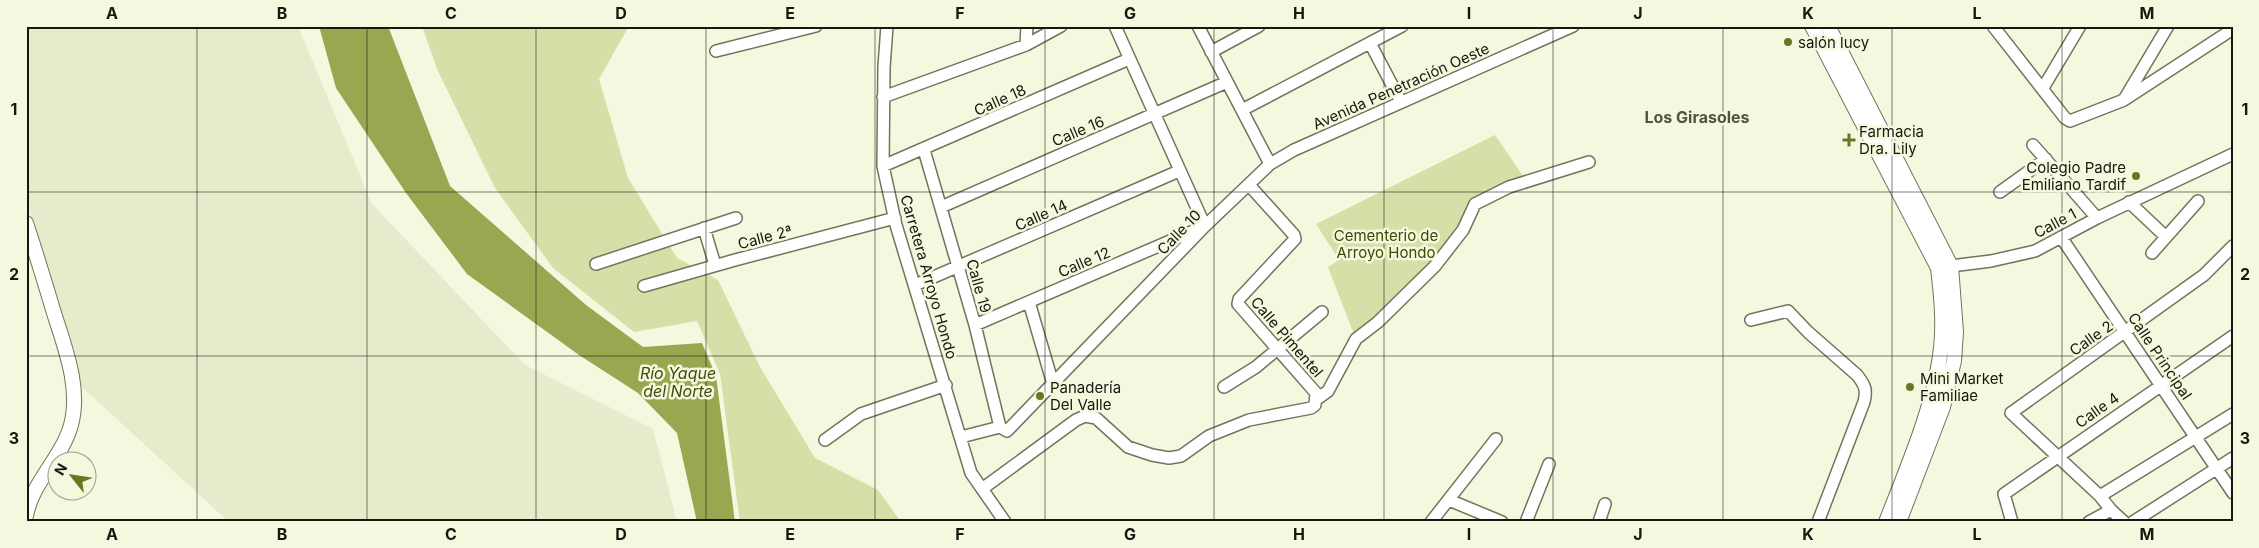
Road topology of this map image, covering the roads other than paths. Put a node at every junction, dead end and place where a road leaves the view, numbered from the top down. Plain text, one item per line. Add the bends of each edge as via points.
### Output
1 (816, 26) edge
2 (887, 26) edge
3 (1027, 26) edge
4 (1061, 26) edge
5 (1115, 26) edge
6 (1198, 26) edge
7 (1258, 26) edge
8 (1402, 26) edge
9 (1573, 26) edge
10 (1812, 26) edge
11 (1828, 26) edge
12 (1993, 26) edge
13 (2080, 26) edge
14 (2168, 26) edge
15 (2233, 29) edge
16 (1370, 43) junction
17 (1026, 45) junction
18 (716, 51) dead end
19 (1211, 52) junction
20 (1129, 59) junction
21 (1227, 82) junction
22 (2043, 88) junction
23 (883, 97) junction
24 (2124, 100) junction
25 (1401, 102) junction
26 (1242, 110) junction
27 (1154, 115) junction
28 (2034, 145) dead end
29 (924, 150) junction
30 (2233, 154) edge
31 (2046, 159) junction
32 (1589, 162) dead end
33 (1270, 164) junction
34 (883, 166) junction
35 (1179, 171) junction
36 (1249, 185) junction
37 (2000, 192) dead end
38 (2198, 201) dead end
39 (2129, 202) junction
40 (941, 207) junction
41 (736, 218) dead end
42 (894, 218) junction
43 (2097, 218) junction
44 (26, 223) edge
45 (1205, 226) junction
46 (704, 228) junction
47 (2061, 237) junction
48 (2166, 237) junction
49 (2233, 246) edge
50 (2152, 253) dead end
51 (596, 264) dead end
52 (715, 265) junction
53 (1945, 267) junction
54 (959, 268) junction
55 (915, 285) junction
56 (644, 286) dead end
57 (1030, 302) junction
58 (1322, 312) dead end
59 (1751, 320) dead end
60 (975, 326) junction
61 (2125, 332) junction
62 (2233, 336) edge
63 (1278, 349) junction
64 (1053, 384) junction
65 (2160, 384) junction
66 (946, 386) junction
67 (1224, 388) dead end
68 (1317, 399) junction
69 (2233, 414) edge
70 (1002, 429) junction
71 (2197, 436) junction
72 (961, 437) junction
73 (1496, 439) dead end
74 (826, 440) dead end
75 (2057, 456) junction
76 (2233, 458) edge
77 (1549, 464) dead end
78 (2216, 468) junction
79 (982, 489) junction
80 (2233, 493) edge
81 (2100, 496) junction
82 (1448, 500) junction
83 (1605, 504) dead end
84 (2111, 510) junction
85 (26, 516) edge
86 (1005, 522) edge
87 (1431, 522) edge
88 (1502, 522) edge
89 (1526, 522) edge
90 (1600, 522) edge
91 (1818, 522) edge
92 (1886, 522) edge
93 (1899, 522) edge
94 (2012, 522) edge
95 (2089, 522) edge
96 (2124, 522) edge
97 (2133, 522) edge

1 - 18 street
2 - 23 street, Carretera Arroyo Hondo
3 - 17 street
4 - 17 street
5 - 20 street
6 - 19 street
7 - 19 street
8 - 16 street
9 - 25 street, Avenida Penetración Oeste
10 - 53 main road
11 - 53 main road
12 - 22 street
13 - 22 street
14 - 24 street
15 - 24 street
16 - 25 street
16 - 26 street
17 - 23 street
19 - 21 street
20 - 27 street
20 - 29 street, Calle 18
21 - 26 street
21 - 27 street, Calle 16
22 - 24 street via 2070,121
23 - 34 street, Carretera Arroyo Hondo
25 - 33 street, Avenida Penetración Oeste
26 - 33 street
27 - 35 street
27 - 40 street, Calle 16
28 - 31 street
29 - 34 street, Calle 18
29 - 40 street, Calle 19
30 - 39 street, Calle 1
31 - 37 street
31 - 43 street
32 - 68 street via 1509,187 1475,204 1463,230 1434,266 1378,322 1356,339 1328,391
33 - 36 street, Calle 10
34 - 42 street, Carretera Arroyo Hondo
35 - 45 street
35 - 54 street, Calle 14
36 - 45 street, Calle 10
36 - 63 street, Calle Pimentel via 1294,235 1292,243 1239,299 1240,307
38 - 48 street
39 - 43 street, Calle 1
39 - 48 street
40 - 54 street, Calle 19
41 - 46 street
42 - 52 street, Calle 2ª
42 - 55 street, Carretera Arroyo Hondo
43 - 47 street, Calle 1
44 - 85 main road via 69,362 74,396 74,410 66,439 32,496
45 - 57 street, Calle 12
45 - 64 street, Calle 10
46 - 51 street
46 - 52 street
47 - 53 street, Calle 1 via 2035,250 1991,261
47 - 61 street, Calle Principal
48 - 50 street
49 - 61 street, Calle 2 via 2204,275
52 - 56 street, Calle 2ª
53 - 92 main road via 1941,348 1929,401
53 - 93 main road via 1956,332 1954,361 1943,408
54 - 55 street, Calle 14
54 - 60 street, Calle 19
55 - 66 street, Carretera Arroyo Hondo
57 - 60 street, Calle 12
57 - 64 street
58 - 63 street
59 - 91 street via 1788,311 1864,383 1864,402
60 - 70 street, Calle 19
61 - 65 street, Calle Principal
61 - 75 street, Calle 2 via 2011,413
62 - 65 street, Calle 4
63 - 67 street
63 - 68 street, Calle Pimentel via 1316,393
64 - 70 street, Calle 10 via 1011,428 1007,431
65 - 71 street, Calle Principal
65 - 75 street, Calle 4
66 - 72 street, Carretera Arroyo Hondo
66 - 74 street via 861,414
68 - 79 street, Calle Pimentel via 1311,408 1249,420 1209,436 1181,456 1169,458 1128,447 1096,418 1085,416
69 - 71 street
70 - 72 street
71 - 78 street, Calle Principal
71 - 81 street
72 - 79 street, Carretera Arroyo Hondo via 971,472
73 - 82 street
75 - 81 street
75 - 94 street, Calle 4 via 2004,494
76 - 78 street
77 - 89 street
78 - 80 street, Calle Principal
78 - 97 street
79 - 86 street, Carretera Arroyo Hondo
81 - 84 street
82 - 87 street
82 - 88 street
83 - 90 street
84 - 95 street
84 - 96 street

